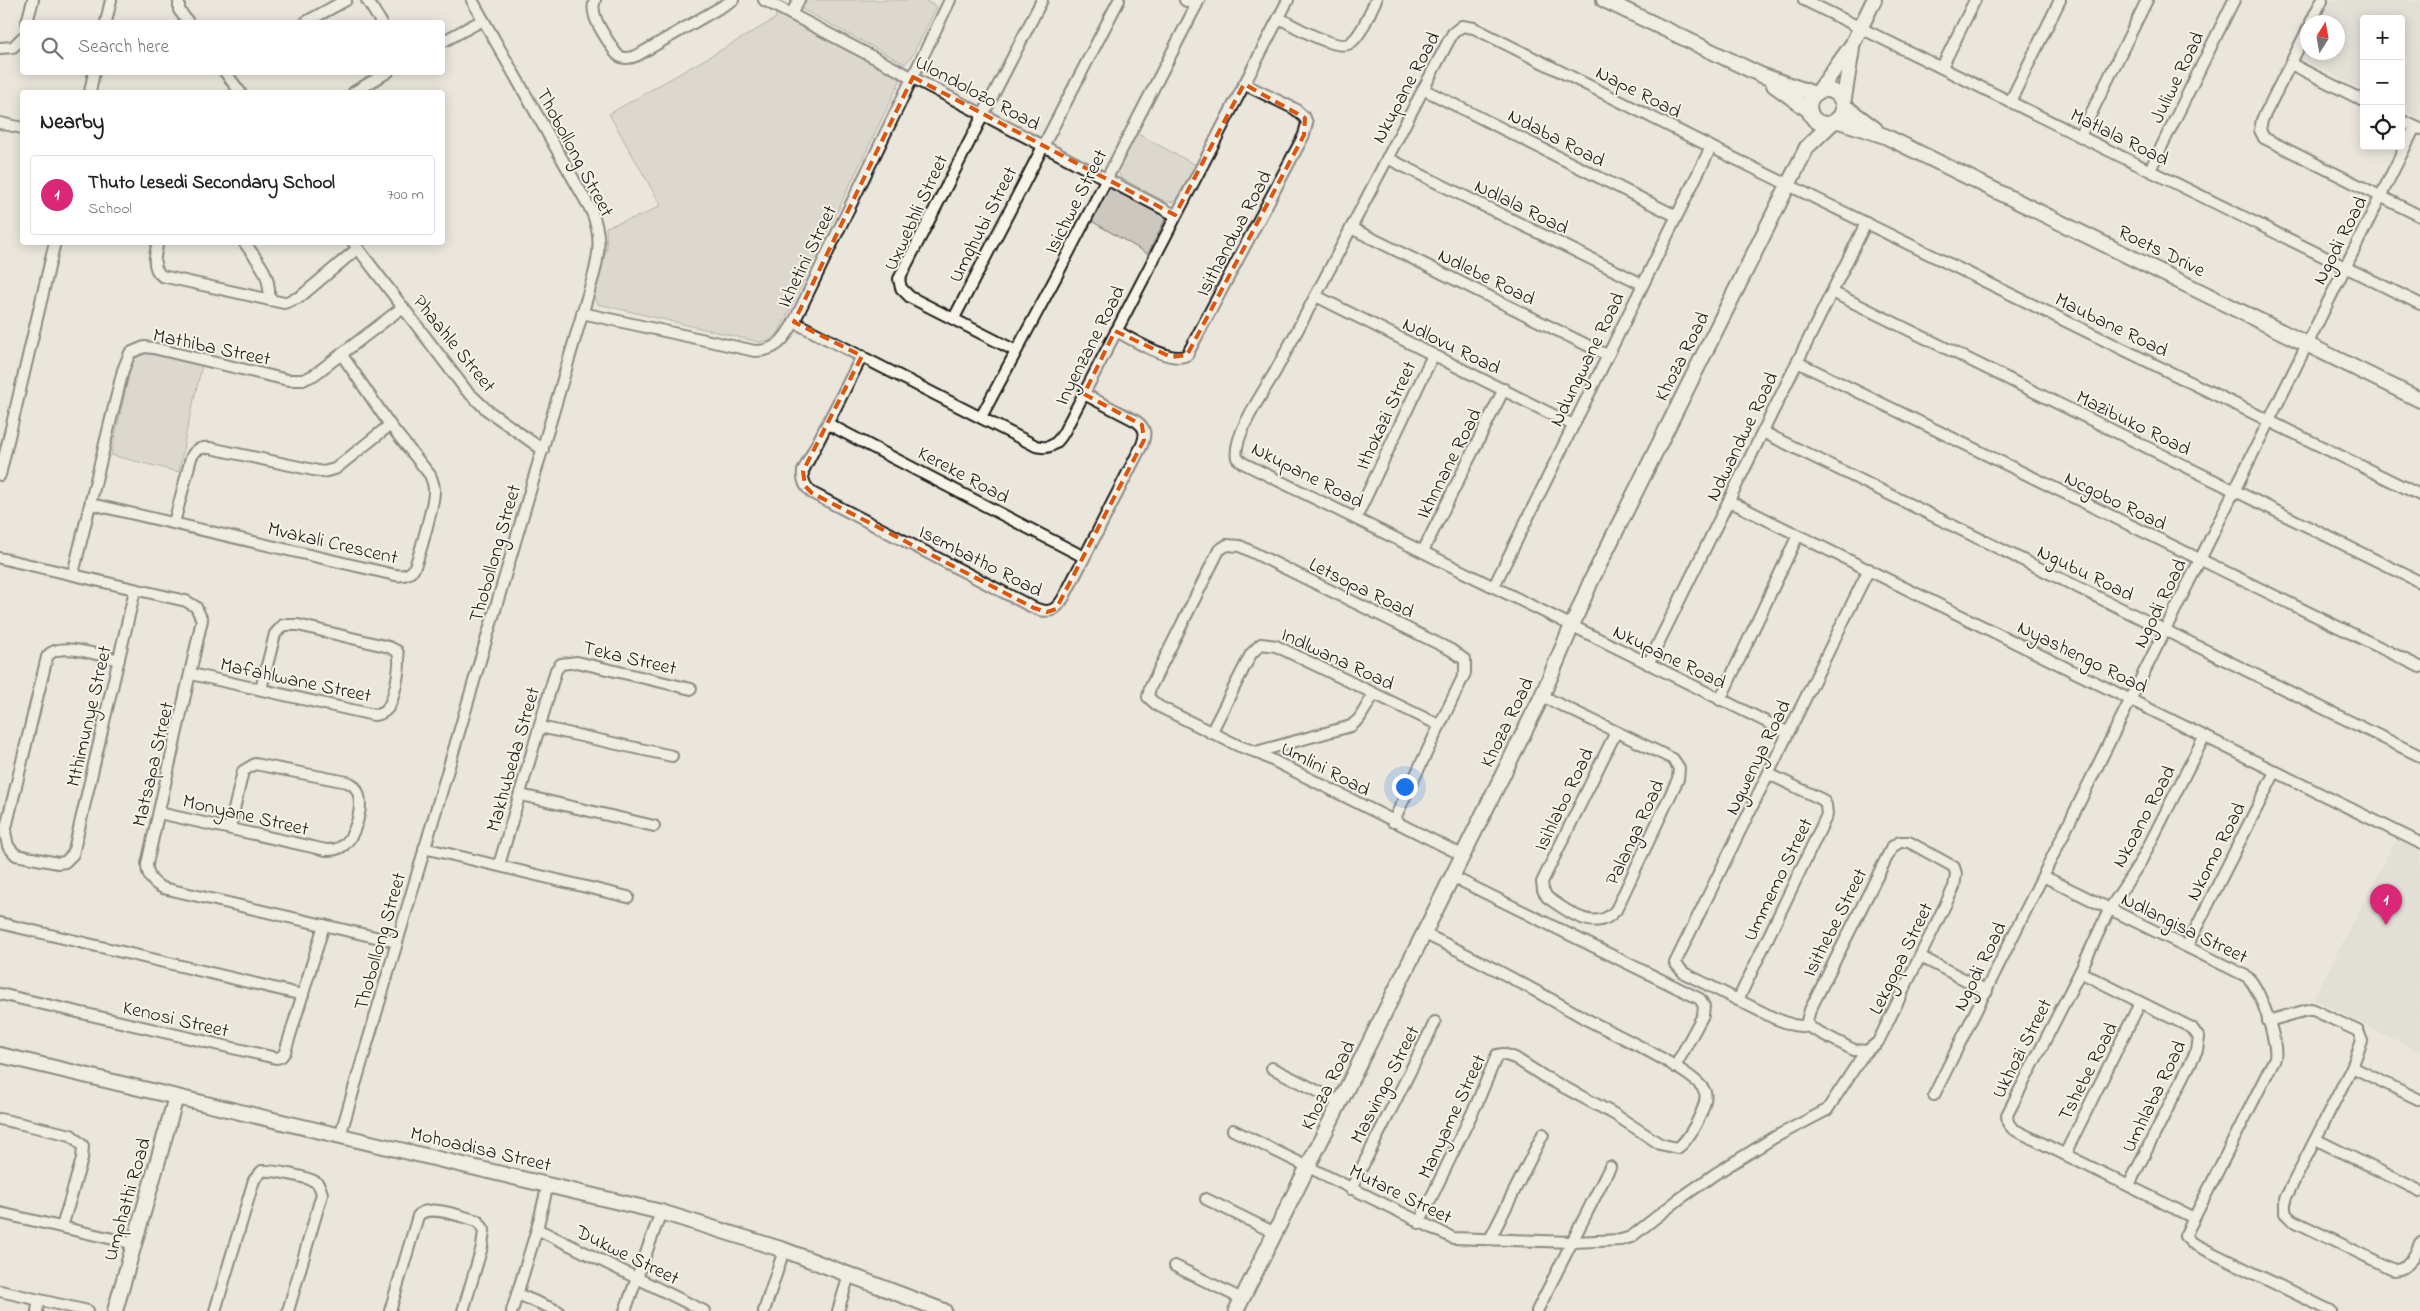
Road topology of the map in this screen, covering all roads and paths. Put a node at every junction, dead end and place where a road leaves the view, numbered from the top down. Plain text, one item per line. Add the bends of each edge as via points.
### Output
1 (33, 0) edge
2 (111, 0) edge
3 (346, 0) edge
4 (367, 0) edge
5 (472, 0) edge
6 (596, 0) edge
7 (733, 0) edge
8 (764, 0) edge
9 (799, 0) edge
10 (950, 0) edge
11 (1042, 0) edge
12 (1118, 0) edge
13 (1185, 0) edge
14 (1288, 0) edge
15 (1376, 0) edge
16 (1604, 0) edge
17 (1804, 0) edge
18 (1874, 0) edge
19 (1975, 0) edge
20 (2060, 0) edge
21 (2148, 0) edge
22 (2234, 0) edge
23 (2322, 0) edge
24 (179, 3) edge
25 (1198, 3) edge
26 (791, 14) junction
27 (2314, 15) edge
28 (1278, 18) junction
29 (28, 20) edge
30 (106, 20) edge
31 (187, 20) edge
32 (310, 20) edge
33 (379, 20) edge
34 (483, 20) junction
35 (1474, 28) joint
36 (1860, 28) junction
37 (20, 40) edge
38 (445, 40) edge
39 (1852, 45) junction
40 (2300, 45) edge
41 (0, 48) edge
42 (2291, 64) junction
43 (1942, 67) junction
44 (93, 75) edge
45 (227, 75) edge
46 (383, 75) edge
47 (1761, 76) junction
48 (913, 77) junction
49 (1244, 84) junction
50 (1423, 89) junction
51 (90, 90) edge
52 (238, 90) edge
53 (357, 90) edge
54 (1817, 93) junction
55 (2360, 99) edge
56 (2010, 102) junction
57 (1843, 104) junction
58 (1810, 112) junction
59 (982, 114) junction
60 (1834, 121) junction
61 (2405, 122) edge
62 (0, 123) edge
63 (20, 128) edge
64 (2418, 128) edge
65 (1885, 136) junction
66 (2080, 136) junction
67 (1042, 146) junction
68 (1711, 147) junction
69 (1807, 148) junction
70 (1387, 158) junction
71 (2150, 170) junction
72 (1106, 179) junction
73 (1789, 184) junction
74 (2381, 197) junction
75 (1175, 215) junction
76 (1676, 216) junction
77 (2420, 216) edge
78 (1866, 223) junction
79 (1351, 228) junction
80 (54, 245) edge
81 (157, 245) edge
82 (246, 245) edge
83 (356, 246) edge
84 (2345, 267) junction
85 (1642, 284) junction
86 (1832, 292) junction
87 (1316, 296) junction
88 (269, 300) junction
89 (2420, 304) edge
90 (403, 307) junction
91 (582, 313) junction
92 (954, 318) junction
93 (794, 322) junction
94 (1116, 331) junction
95 (2306, 344) junction
96 (1016, 351) junction
97 (342, 355) junction
98 (1433, 355) junction
99 (1607, 355) junction
100 (862, 356) junction
101 (1796, 362) junction
102 (1504, 389) junction
103 (1084, 394) junction
104 (2420, 400) edge
105 (981, 417) junction
106 (2269, 420) junction
107 (828, 424) junction
108 (390, 425) junction
109 (1573, 425) junction
110 (1763, 432) junction
111 (543, 450) junction
112 (0, 475) edge
113 (2234, 491) junction
114 (2420, 495) edge
115 (1729, 501) junction
116 (91, 504) junction
117 (1356, 518) junction
118 (174, 523) junction
119 (1798, 535) junction
120 (1423, 552) junction
121 (1084, 557) junction
122 (0, 558) edge
123 (2200, 561) junction
124 (1869, 569) junction
125 (73, 574) junction
126 (2420, 582) edge
127 (1494, 586) junction
128 (136, 590) junction
129 (1572, 628) junction
130 (2165, 630) junction
131 (119, 660) junction
132 (561, 664) joint
133 (1648, 664) junction
134 (2420, 667) edge
135 (191, 674) junction
136 (1150, 688) joint
137 (261, 689) junction
138 (691, 689) dead end
139 (1374, 694) junction
140 (1542, 696) junction
141 (2130, 699) junction
142 (1720, 700) junction
143 (1439, 725) junction
144 (540, 727) junction
145 (1616, 732) junction
146 (1787, 732) junction
147 (1212, 733) junction
148 (2204, 737) junction
149 (1256, 752) junction
150 (672, 756) dead end
151 (2420, 756) edge
152 (2275, 772) junction
153 (1769, 774) junction
154 (521, 794) junction
155 (159, 813) junction
156 (1393, 822) junction
157 (654, 826) dead end
158 (230, 827) junction
159 (1905, 841) joint
160 (2420, 843) edge
161 (424, 848) junction
162 (1462, 855) junction
163 (499, 865) junction
164 (2043, 876) junction
165 (1453, 877) junction
166 (1542, 882) joint
167 (628, 896) dead end
168 (2109, 910) junction
169 (0, 923) edge
170 (324, 926) junction
171 (1425, 934) junction
172 (397, 942) junction
173 (2187, 946) junction
174 (1921, 957) junction
175 (2080, 972) junction
176 (1987, 991) junction
177 (0, 994) edge
178 (303, 995) junction
179 (1738, 1000) junction
180 (2140, 1003) junction
181 (2268, 1021) junction
182 (1435, 1022) dead end
183 (1809, 1027) junction
184 (1865, 1052) junction
185 (0, 1055) edge
186 (1675, 1067) junction
187 (2352, 1067) junction
188 (1272, 1068) dead end
189 (1934, 1095) dead end
190 (176, 1098) junction
191 (2420, 1100) edge
192 (1341, 1103) junction
193 (0, 1118) edge
194 (1233, 1130) dead end
195 (1543, 1134) dead end
196 (340, 1136) junction
197 (2317, 1140) junction
198 (2065, 1154) junction
199 (1308, 1167) junction
200 (1610, 1168) dead end
201 (548, 1184) junction
202 (2129, 1185) junction
203 (1351, 1189) junction
204 (2420, 1191) edge
205 (1206, 1199) dead end
206 (662, 1212) junction
207 (0, 1213) edge
208 (2194, 1218) junction
209 (1419, 1223) junction
210 (62, 1227) junction
211 (537, 1229) junction
212 (1275, 1233) junction
213 (1490, 1239) junction
214 (1572, 1242) junction
215 (2420, 1243) edge
216 (135, 1244) junction
217 (784, 1250) junction
218 (1175, 1266) dead end
219 (849, 1275) junction
220 (636, 1278) junction
221 (0, 1291) edge
222 (517, 1294) junction
223 (39, 1300) junction
224 (1239, 1305) edge
225 (36, 1311) edge
226 (88, 1311) edge
227 (115, 1311) edge
228 (215, 1311) edge
229 (288, 1311) edge
230 (390, 1311) edge
231 (463, 1311) edge
232 (512, 1311) edge
233 (558, 1311) edge
234 (625, 1311) edge
235 (704, 1311) edge
236 (764, 1311) edge
237 (838, 1311) edge
238 (944, 1311) edge
239 (1537, 1311) edge
240 (2331, 1311) edge

1 - 29 street
2 - 30 street
3 - 32 street
4 - 33 street
5 - 34 street, Thobollong Street
6 - 7 street via 594,16 618,56 626,58 638,55
8 - 26 street, Ulondolozo Road
9 - 26 street
10 - 48 street, Ikhetini Street
11 - 59 street
12 - 67 street, Umqhubi Street
13 - 25 street
14 - 28 street, Inyenzane Road
15 - 28 street via 1356,37 1344,46
16 - 47 street
17 - 36 street, Matlala Road
18 - 36 street
19 - 43 street
20 - 56 street
21 - 66 street
22 - 71 street, Juliwe Road
23 - 27 street
24 - 31 street
25 - 72 street, Isichwe Street
26 - 48 street, Ulondolozo Road
28 - 49 street, Inyenzane Road
34 - 38 street
34 - 91 street, Thobollong Street via 595,220 600,249
35 - 50 street, Nkupane Road via 1462,26 1453,33
35 - 68 street, Nape Road
36 - 39 street
36 - 43 street, Matlala Road
37 - 41 street via 13,46
39 - 54 street
39 - 57 street
40 - 42 street
42 - 55 street
42 - 74 street via 2262,120 2261,135
43 - 56 street, Matlala Road
44 - 51 street
45 - 52 street
46 - 53 street
47 - 54 street
47 - 58 street
48 - 59 street, Ulondolozo Road
48 - 93 street, Ikhetini Street
49 - 75 street, Inyenzane Road
49 - 94 street, Isithandwa Road via 1301,113 1307,123 1304,135 1187,355 1171,357
50 - 70 street, Nkupane Road
50 - 76 street, Ndaba Road
54 - 57 street via 1828,90 1836,93
54 - 58 street via 1810,102
56 - 66 street, Matlala Road
57 - 60 street via 1842,112
57 - 65 street, Roets Drive
58 - 60 street via 1816,120
58 - 69 street, Khoza Road
59 - 67 street, Ulondolozo Road
59 - 92 street, Uxwebhli Street via 899,280 901,288 910,297
60 - 65 street, Roets Drive
60 - 69 street, Khoza Road
61 - 64 street
62 - 63 street
64 - 74 street, Ngodi Road
65 - 95 street, Roets Drive
66 - 71 street, Matlala Road
67 - 72 street, Ulondolozo Road
67 - 92 street, Umqhubi Street
68 - 73 street, Nape Road
68 - 76 street, Ndungwane Road
69 - 73 street, Khoza Road
70 - 79 street, Nkupane Road
70 - 85 street, Ndlala Road
71 - 84 street, Matlala Road
72 - 75 street, Ulondolozo Road
72 - 96 street, Isichwe Street
73 - 78 street, Maubane Road
73 - 129 street, Khoza Road via 1591,581
74 - 77 street
74 - 84 street, Ngodi Road
75 - 94 street, Inyenzane Road
76 - 85 street, Ndungwane Road
78 - 86 street, Ndwandwe Road
78 - 106 street, Maubane Road
79 - 87 street, Nkupane Road
79 - 99 street, Ndlebe Road
80 - 112 street
81 - 88 street via 154,263 162,276
82 - 88 street via 270,282
83 - 88 street via 294,300 284,303
83 - 90 street, Phaahle Street
84 - 89 street, Matlala Road
84 - 95 street, Ngodi Road
85 - 99 street, Ndungwane Road
86 - 101 street, Ndwandwe Road
86 - 113 street, Mazibuko Road
87 - 98 street, Ndlovu Road
87 - 117 street, Nkupane Road via 1256,406 1235,452 1243,463
90 - 97 street, Mathiba Street
90 - 111 street, Phaahle Street via 473,398
91 - 93 street, Ikhetini Street via 754,351 772,349 780,344
91 - 111 street, Thobollong Street
92 - 96 street, Uxwebhli Street
93 - 100 street, Inyenzane Road
94 - 103 street, Inyenzane Road
95 - 104 street, Roets Drive
95 - 106 street, Ngodi Road
96 - 105 street, Isichwe Street
97 - 108 street, Mvakali Crescent
97 - 116 street, Mathiba Street via 314,375 298,381 153,348 144,347 130,353 123,370
98 - 102 street, Ndlovu Road
98 - 117 street, Ithokazi Street
99 - 109 street, Ndungwane Road
100 - 105 street, Inyenzane Road
100 - 107 street, Isembatho Road
101 - 110 street, Ndwandwe Road
101 - 123 street, Ncgobo Road
102 - 109 street, Ndlovu Road
102 - 120 street, Ikhnnane Road
103 - 105 street, Inyenzane Road via 1060,440 1050,448 1036,446
103 - 121 street, Isembatho Road via 1136,421 1145,433
106 - 113 street, Ngodi Road
106 - 114 street, Maubane Road
107 - 121 street, Kereke Road
107 - 121 street, Isembatho Road via 803,476 807,488 821,498 1041,611 1056,609
108 - 118 street via 335,469 324,472 200,448 191,458
108 - 118 street, Mvakali Crescent via 430,475 434,489 414,568 405,575 395,576
109 - 127 street, Ndungwane Road
110 - 115 street, Ndwandwe Road
110 - 130 street, Ngubu Road
111 - 161 street, Thobollong Street
113 - 123 street, Ngodi Road
113 - 126 street, Mazibuko Road
115 - 119 street, Nyashengo Road
115 - 133 street, Ndwandwe Road
116 - 118 street, Mvakali Crescent
116 - 125 street, Mathiba Street
117 - 120 street, Nkupane Road
119 - 124 street, Nyashengo Road
119 - 142 street
120 - 127 street, Nkupane Road
122 - 125 street, Matsapa Street
123 - 130 street, Ngodi Road
123 - 134 street, Ncgobo Road
124 - 141 street, Nyashengo Road
124 - 146 street, Ngwenya Road
125 - 128 street, Matsapa Street
127 - 129 street, Nkupane Road
128 - 131 street, Mthimunye Street
128 - 135 street, Matsapa Street via 186,601 200,612 202,620
129 - 133 street, Nkupane Road
129 - 140 street, Khoza Road
130 - 141 street, Ngodi Road
130 - 151 street, Ngubu Road
131 - 131 street, Mthimunye Street via 74,850 69,859 58,864 16,855 6,840 10,811 49,653 63,648
132 - 138 street, Teka Street via 577,662
132 - 144 street, Makhubeda Street via 556,670
133 - 142 street, Nkupane Road
135 - 137 street, Mafahlwane Street
135 - 155 street, Matsapa Street
136 - 143 street, Letsopa Road via 1219,550 1231,545 1243,548 1463,657 1465,673
136 - 147 street, Umlini Road via 1148,697 1151,701
137 - 137 street, Mafahlwane Street via 370,715 383,713 389,704 400,659 397,651 389,646 298,625 283,626 277,630
139 - 143 street, Indlwana Road
139 - 147 street, Indlwana Road via 1276,646 1261,644 1251,654
139 - 149 street via 1351,726
140 - 145 street, Palanga Road
140 - 162 street, Khoza Road
141 - 148 street, Nyashengo Road
141 - 164 street, Ngodi Road
142 - 146 street, Nkupane Road
143 - 156 street, Letsopa Road
144 - 150 street
144 - 154 street, Makhubeda Street
145 - 166 street, Isihlabo Road
145 - 166 street, Palanga Road via 1673,759 1680,773 1616,910 1598,922 1586,919 1547,897
146 - 153 street, Ngwenya Road
147 - 149 street, Umlini Road
148 - 152 street, Nyashengo Road
148 - 168 street, Nkoano Road via 2141,861
149 - 156 street, Umlini Road
152 - 160 street, Nyashengo Road
152 - 173 street, Nkomo Road
153 - 179 street, Ummemo Street via 1824,800 1827,815
153 - 179 street, Ngwenya Road via 1676,959 1676,966 1684,974
154 - 157 street
154 - 163 street, Makhubeda Street
155 - 158 street, Monyane Street
155 - 170 street, Matsapa Street via 147,864 148,875 157,885
156 - 162 street, Umlini Road
158 - 158 street, Monyane Street via 326,850 340,848 350,838 360,793 353,784 262,764 250,765 244,770
159 - 174 street, Lekgopa Street via 1952,865 1956,872 1954,887
159 - 183 street, Isithebe Street via 1890,850 1810,1010
161 - 163 street
161 - 172 street, Thobollong Street
162 - 165 street, Khoza Road
163 - 167 street
164 - 168 street, Ndlangisa Street
164 - 176 street, Ngodi Road
165 - 171 street, Khoza Road
165 - 186 street via 1700,999 1704,1006 1703,1015
168 - 173 street, Ndlangisa Street
168 - 175 street, Ukhozi Street
169 - 178 street
170 - 172 street, Matsapa Street
170 - 178 street, Kenosi Street
171 - 186 street
171 - 192 street, Khoza Road
172 - 196 street, Thobollong Street
173 - 181 street, Ndlangisa Street via 2250,979 2256,986
174 - 176 street
174 - 184 street, Lekgopa Street via 1878,1042
175 - 180 street, Umhlaba Road
175 - 198 street, Ukhozi Street via 2007,1115 2013,1130
176 - 189 street, Ngodi Road
177 - 178 street, Kenosi Street via 269,1058 281,1057 284,1052
179 - 183 street via 1786,1023
180 - 198 street, Tshebe Road
180 - 202 street, Umhlaba Road via 2192,1028 2198,1034 2199,1042
181 - 187 street via 2311,1009 2358,1031 2361,1046
181 - 208 street, Ndlangisa Street via 2276,1045 2275,1058
182 - 203 street, Masvingo Street
183 - 184 street via 1854,1050
184 - 214 street, Lekgopa Street via 1827,1110 1774,1137 1715,1174 1631,1237
185 - 190 street, Mohoadisa Street
186 - 209 street, Manyame Street via 1705,1092 1703,1108 1686,1141 1677,1148 1660,1144 1614,1114 1503,1054 1496,1056
187 - 191 street
187 - 197 street
188 - 192 street
190 - 196 street, Mohoadisa Street
190 - 216 street, Umphathi Road
192 - 199 street, Khoza Road
193 - 210 street via 71,1135 83,1146
194 - 199 street, Mutare Street
195 - 213 street
196 - 201 street, Mohoadisa Street
197 - 204 street
197 - 215 street via 2285,1199 2284,1209 2289,1218 2394,1270 2410,1263
198 - 202 street, Ukhozi Street
199 - 203 street, Mutare Street
199 - 212 street, Khoza Road
200 - 214 street
201 - 206 street, Mohoadisa Street
201 - 211 street
202 - 208 street, Ukhozi Street
203 - 209 street, Mutare Street
205 - 212 street
206 - 217 street, Mohoadisa Street
206 - 220 street
207 - 210 street
208 - 240 street, Ndlangisa Street via 2185,1236 2192,1243
209 - 213 street, Mutare Street via 1452,1238
210 - 216 street
211 - 220 street, Dukwe Street
211 - 222 street
212 - 224 street, Khoza Road
213 - 214 street, Mutare Street
214 - 239 street
216 - 227 street, Umphathi Road
217 - 219 street, Mohoadisa Street
217 - 236 street
218 - 224 street
219 - 237 street
219 - 238 street, Mohoadisa Street
220 - 234 street
220 - 235 street, Dukwe Street
221 - 223 street
222 - 232 street
222 - 233 street
223 - 225 street
223 - 226 street
228 - 229 street via 254,1180 259,1173 266,1171 313,1181 322,1194
230 - 231 street via 418,1216 431,1209 478,1221 484,1230

